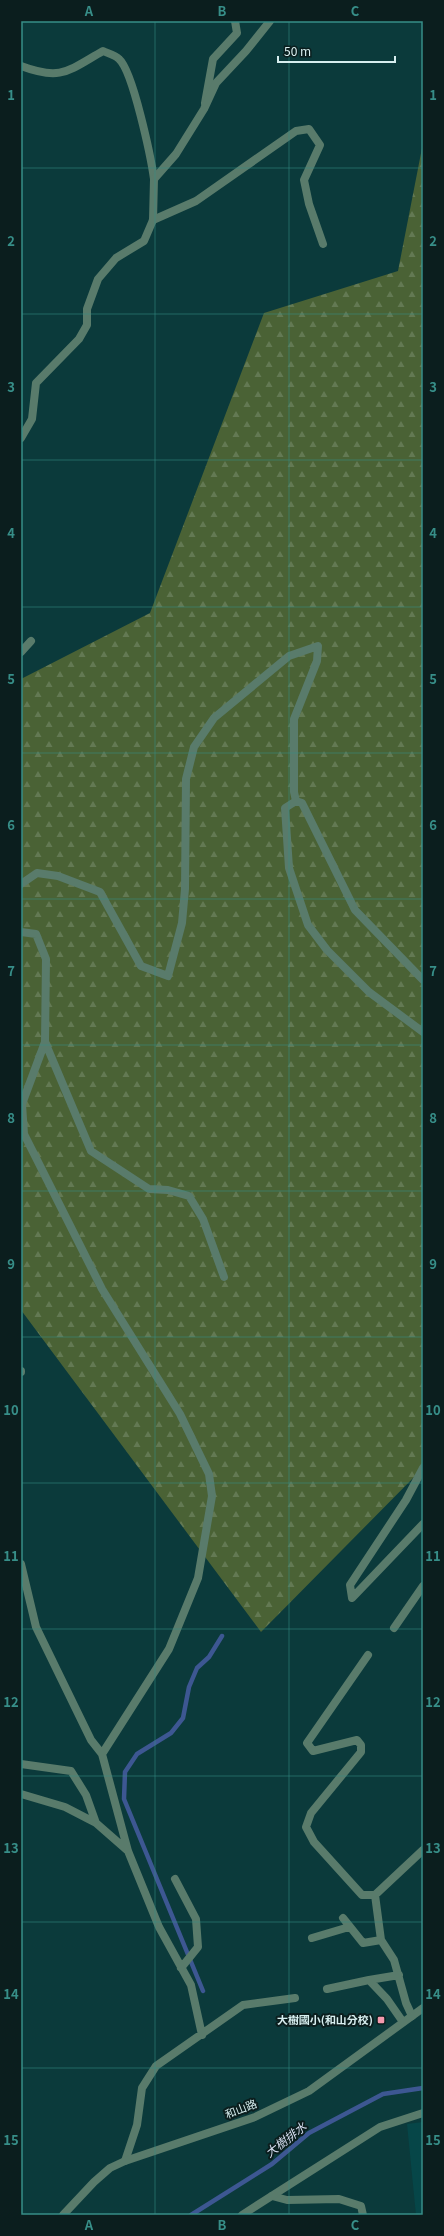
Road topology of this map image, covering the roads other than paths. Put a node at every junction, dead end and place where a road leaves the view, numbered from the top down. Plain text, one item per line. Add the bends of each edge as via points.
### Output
1 (236, 21) edge
2 (270, 21) edge
3 (21, 66) edge
4 (204, 109) junction
5 (154, 179) junction
6 (153, 220) junction
7 (323, 244) dead end
8 (21, 438) edge
9 (31, 641) dead end
10 (21, 652) edge
11 (296, 801) junction
12 (21, 884) edge
13 (21, 932) edge
14 (423, 980) edge
15 (423, 1032) edge
16 (45, 1042) junction
17 (23, 1132) edge
18 (224, 1277) dead end
19 (423, 1468) edge
20 (423, 1524) edge
21 (21, 1564) edge
22 (423, 1586) edge
23 (394, 1628) dead end
24 (368, 1655) dead end
25 (102, 1754) junction
26 (21, 1764) edge
27 (21, 1794) edge
28 (96, 1823) junction
29 (423, 1850) edge
30 (128, 1851) junction
31 (175, 1879) dead end
32 (375, 1895) junction
33 (343, 1918) dead end
34 (349, 1927) junction
35 (312, 1938) dead end
36 (381, 1940) junction
37 (181, 1968) junction
38 (400, 1975) junction
39 (369, 1980) junction
40 (327, 1989) dead end
41 (295, 1998) dead end
42 (422, 2010) edge
43 (412, 2016) junction
44 (403, 2022) junction
45 (202, 2035) junction
46 (423, 2113) edge
47 (125, 2161) junction
48 (272, 2196) junction
49 (63, 2215) edge
50 (242, 2215) edge
51 (363, 2215) edge

1 - 4 street via 237,33 213,59
2 - 4 street via 216,84
3 - 5 street via 41,73 65,73 103,51 120,59 134,94 148,142
4 - 5 street via 176,154
5 - 6 street
6 - 7 street via 196,201 296,131 309,129 320,146 304,180 309,204
6 - 8 street via 144,241 116,258 98,279 87,309 87,325 79,339 36,382 32,419
9 - 10 street
11 - 12 street via 294,719 317,661 318,646 289,656 214,718 194,747 186,779 186,889 182,923 168,976 141,966 100,892 58,876 37,873
11 - 14 street via 302,803 355,910
11 - 15 street via 285,808 289,868 308,925 327,950 368,992
13 - 16 street via 36,934 46,959
16 - 17 street via 22,1104
16 - 18 street via 91,1150 149,1189 168,1190 189,1196 203,1219
17 - 25 street via 102,1289 180,1414 209,1474 212,1496 198,1578 181,1621 169,1649
19 - 20 street via 406,1500 350,1585 352,1598
21 - 25 street via 36,1627 92,1740
22 - 23 street
24 - 32 street via 307,1743 313,1751 357,1740 361,1744 361,1752 311,1813 306,1828 314,1842 362,1895
25 - 30 street
26 - 28 street via 71,1771 86,1795
27 - 28 street via 65,1807
28 - 30 street
29 - 32 street
30 - 37 street via 159,1927
31 - 37 street via 196,1919 198,1940 198,1947
32 - 36 street
33 - 34 street
34 - 35 street
34 - 36 street via 363,1943
36 - 38 street
37 - 45 street via 191,1985
38 - 39 street
38 - 43 street via 406,2004
39 - 40 street
39 - 44 street via 387,1999
41 - 45 street via 243,2005
42 - 43 street, 和山路
43 - 44 street, 和山路
44 - 47 street, 和山路 via 309,2091 255,2116
45 - 47 street via 156,2066 145,2083 142,2088 137,2125
46 - 48 street via 380,2127
47 - 49 street, 和山路 via 110,2168
48 - 50 street
48 - 51 street via 287,2200 339,2199 361,2206

